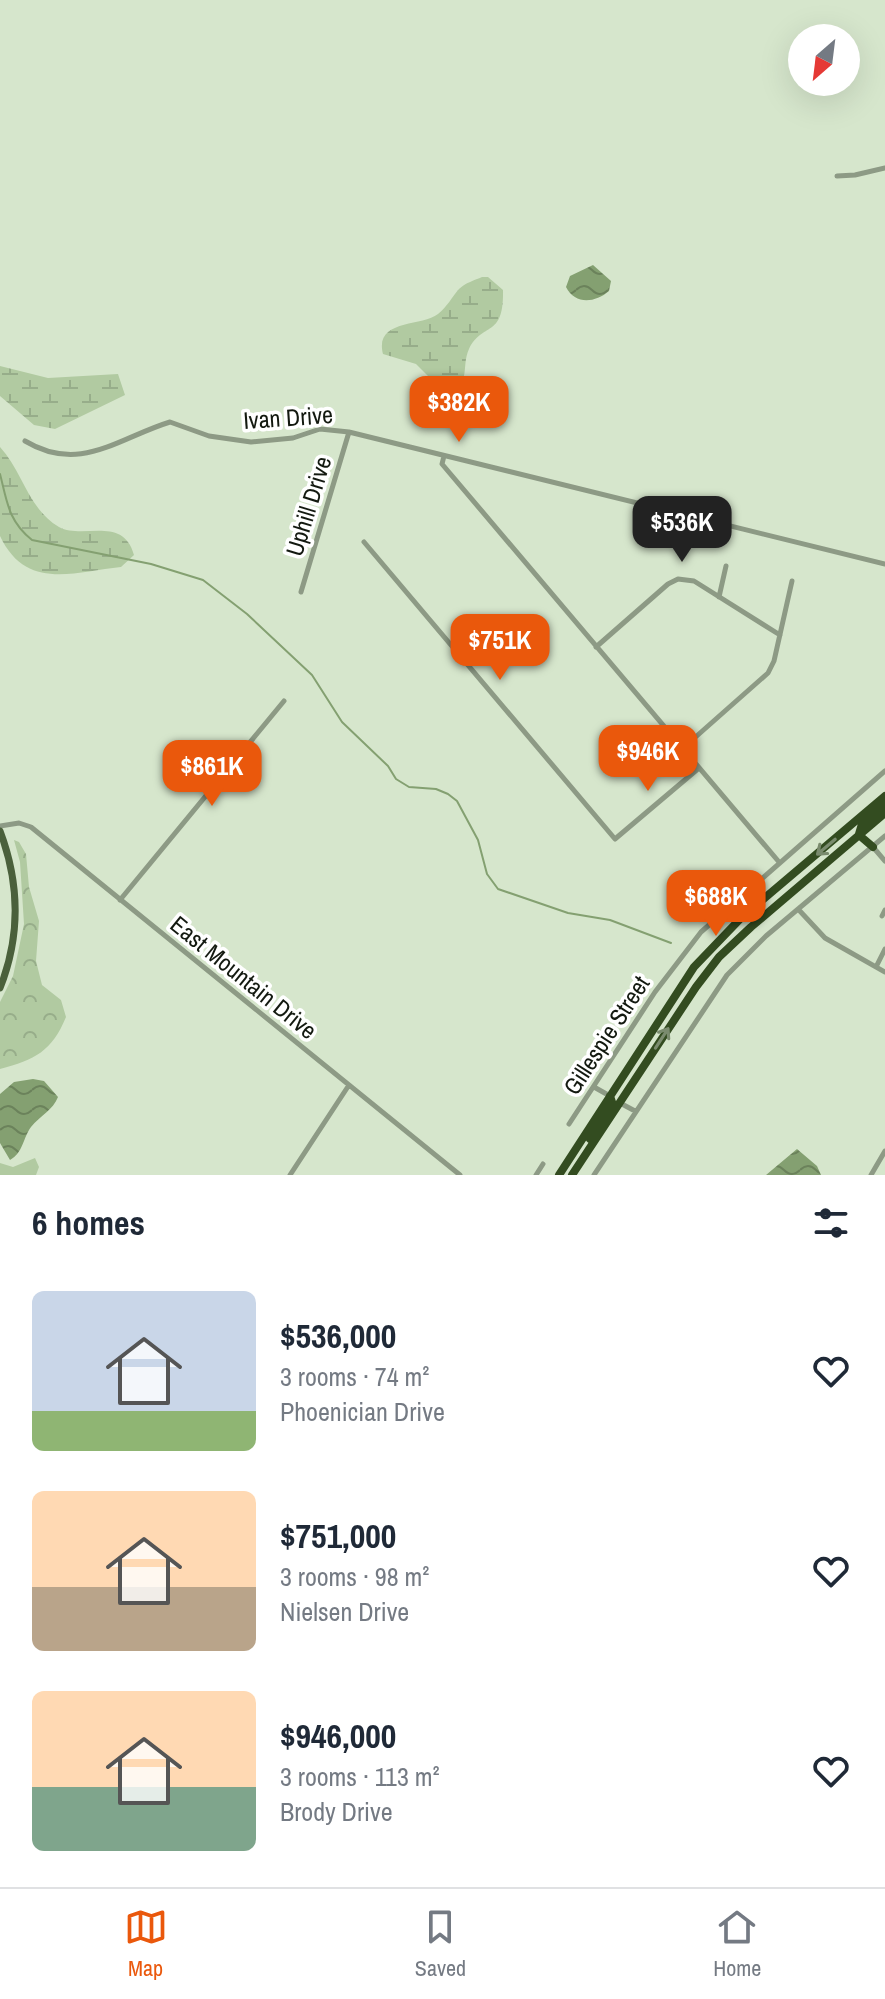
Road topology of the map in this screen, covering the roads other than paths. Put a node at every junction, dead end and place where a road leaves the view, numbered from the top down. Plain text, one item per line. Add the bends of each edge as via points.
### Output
1 (885, 168) edge
2 (837, 176) dead end
3 (349, 432) junction
4 (25, 441) dead end
5 (444, 456) junction
6 (364, 542) dead end
7 (885, 564) edge
8 (726, 566) dead end
9 (792, 581) dead end
10 (301, 592) dead end
11 (719, 597) junction
12 (780, 635) junction
13 (596, 647) junction
14 (284, 701) dead end
15 (682, 749) junction
16 (699, 768) junction
17 (885, 771) edge
18 (885, 796) edge
19 (885, 804) edge
20 (885, 813) edge
21 (0, 829) edge
22 (867, 829) junction
23 (859, 835) junction
24 (885, 836) edge
25 (872, 846) junction
26 (885, 861) edge
27 (779, 862) junction
28 (120, 900) junction
29 (798, 909) junction
30 (885, 949) edge
31 (876, 967) junction
32 (885, 972) edge
33 (0, 988) edge
34 (349, 1085) junction
35 (594, 1087) junction
36 (610, 1096) junction
37 (620, 1103) junction
38 (635, 1111) junction
39 (569, 1124) dead end
40 (885, 1151) edge
41 (543, 1164) dead end
42 (290, 1175) edge
43 (460, 1175) edge
44 (536, 1175) edge
45 (559, 1175) edge
46 (571, 1175) edge
47 (594, 1175) edge
48 (871, 1175) edge

1 - 2 street
3 - 4 street, Ivan Drive via 320,429 251,442 209,436 170,422 86,455 66,456
3 - 5 street, Ivan Drive
3 - 10 street, Uphill Drive
5 - 7 street, Ivan Drive
5 - 13 street via 442,464
6 - 16 street via 615,839
8 - 11 street
9 - 12 street
11 - 12 street
11 - 13 street via 689,579 673,581
12 - 15 street via 764,678
13 - 15 street
14 - 28 street
15 - 16 street
16 - 27 street
17 - 27 street, Gillespie Street
18 -> 36 highway via 711,947
19 - 23 highway via 862,824
20 - 22 highway
21 - 28 street, East Mountain Drive via 19,823 31,827
21 - 33 main road via 12,866 16,908 12,949
22 - 23 highway
22 - 25 highway
23 - 25 highway
37 -> 23 highway via 719,957
24 - 25 street
25 - 26 street
25 - 29 street
27 - 35 street, Gillespie Street via 701,932
28 - 34 street, East Mountain Drive
29 - 31 street via 825,938
29 - 38 street via 727,975
30 - 31 street
31 - 32 street
34 - 42 street
34 - 43 street, East Mountain Drive
35 - 36 street
35 - 39 street, Gillespie Street
36 - 45 highway
36 - 46 highway via 612,1102
37 - 38 street
37 - 46 highway
38 - 47 street
40 - 48 street
41 - 44 street

